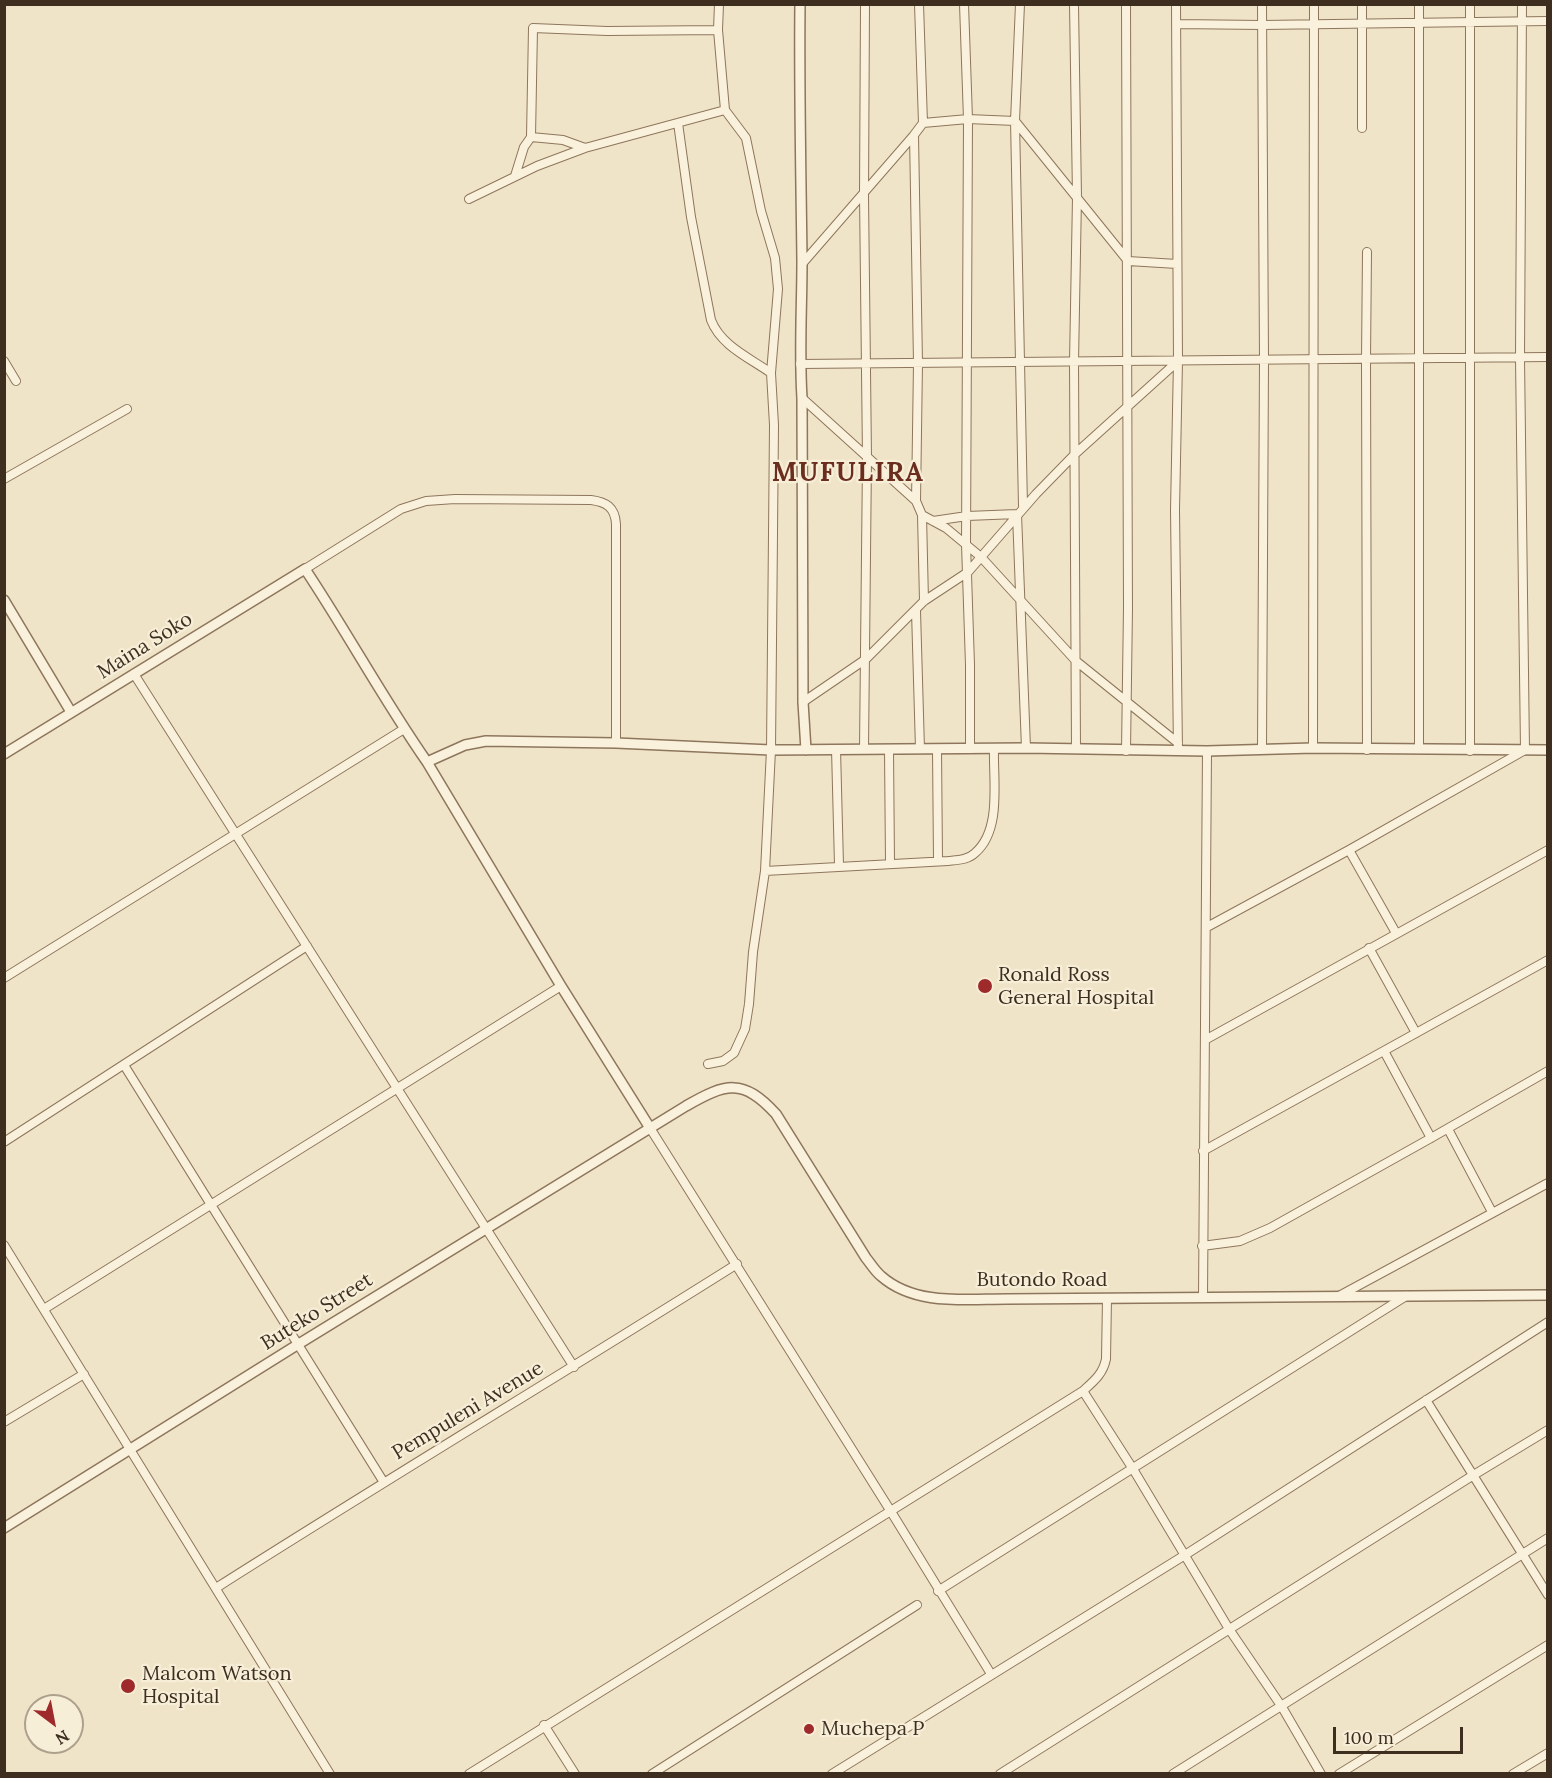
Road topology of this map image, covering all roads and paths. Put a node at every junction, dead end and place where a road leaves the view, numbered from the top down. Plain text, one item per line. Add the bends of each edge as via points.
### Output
1 (719, 4) edge
2 (800, 4) edge
3 (865, 4) edge
4 (919, 4) edge
5 (964, 4) edge
6 (1020, 4) edge
7 (1074, 4) edge
8 (1126, 4) edge
9 (1176, 4) edge
10 (1262, 4) edge
11 (1314, 4) edge
12 (1362, 4) edge
13 (1419, 4) edge
14 (1470, 4) edge
15 (1522, 4) edge
16 (1548, 21) edge
17 (1470, 22) junction
18 (1522, 22) junction
19 (1419, 23) junction
20 (1176, 24) junction
21 (1314, 24) junction
22 (1361, 24) junction
23 (1262, 26) junction
24 (718, 30) junction
25 (725, 110) junction
26 (968, 119) junction
27 (1015, 121) junction
28 (678, 123) junction
29 (923, 123) junction
30 (1362, 128) dead end
31 (914, 135) junction
32 (531, 137) junction
33 (585, 147) junction
34 (515, 176) junction
35 (864, 195) junction
36 (1077, 197) junction
37 (469, 199) dead end
38 (1367, 252) dead end
39 (1128, 261) junction
40 (802, 264) junction
41 (1177, 264) junction
42 (1548, 357) edge
43 (1418, 358) junction
44 (1470, 358) junction
45 (1520, 358) junction
46 (1314, 359) junction
47 (1366, 359) junction
48 (1264, 360) junction
49 (4, 361) edge
50 (1128, 361) junction
51 (1178, 361) junction
52 (1022, 362) junction
53 (1074, 362) junction
54 (865, 363) junction
55 (918, 363) junction
56 (968, 363) junction
57 (800, 364) junction
58 (771, 373) junction
59 (16, 381) dead end
60 (802, 398) junction
61 (128, 409) dead end
62 (1127, 409) junction
63 (1075, 454) junction
64 (867, 458) junction
65 (4, 479) edge
66 (916, 501) junction
67 (1023, 506) junction
68 (922, 514) junction
69 (1017, 514) junction
70 (967, 516) junction
71 (933, 521) junction
72 (966, 544) junction
73 (981, 557) junction
74 (304, 568) junction
75 (968, 572) junction
76 (4, 600) edge
77 (1020, 600) junction
78 (924, 601) junction
79 (916, 611) junction
80 (866, 659) junction
81 (1076, 661) junction
82 (134, 674) junction
83 (803, 702) junction
84 (1126, 703) junction
85 (71, 712) junction
86 (404, 729) junction
87 (616, 743) junction
88 (1178, 747) junction
89 (1026, 748) junction
90 (1262, 748) junction
91 (1313, 748) junction
92 (836, 749) junction
93 (864, 749) junction
94 (920, 749) junction
95 (937, 749) junction
96 (970, 749) junction
97 (994, 749) junction
98 (1076, 749) junction
99 (1419, 749) junction
100 (771, 750) junction
101 (806, 750) junction
102 (889, 750) junction
103 (1367, 750) junction
104 (1525, 750) junction
105 (1548, 750) edge
106 (1125, 751) junction
107 (1207, 751) junction
108 (1470, 751) junction
109 (4, 754) edge
110 (427, 762) junction
111 (235, 834) junction
112 (1349, 850) junction
113 (1548, 850) edge
114 (938, 861) junction
115 (890, 863) junction
116 (839, 866) junction
117 (765, 871) junction
118 (1206, 927) junction
119 (1396, 933) junction
120 (307, 946) junction
121 (1369, 948) junction
122 (1548, 960) edge
123 (4, 978) edge
124 (561, 986) junction
125 (1416, 1033) junction
126 (1205, 1040) junction
127 (1384, 1051) junction
128 (708, 1064) dead end
129 (124, 1065) junction
130 (1548, 1071) edge
131 (396, 1088) junction
132 (650, 1128) junction
133 (1448, 1129) junction
134 (1431, 1138) junction
135 (4, 1142) edge
136 (1203, 1151) junction
137 (1548, 1183) edge
138 (209, 1204) junction
139 (1492, 1212) junction
140 (486, 1228) junction
141 (4, 1245) edge
142 (1202, 1246) junction
143 (737, 1264) junction
144 (1548, 1295) edge
145 (1339, 1296) junction
146 (1406, 1296) junction
147 (1203, 1297) junction
148 (1107, 1298) junction
149 (44, 1309) junction
150 (1548, 1322) edge
151 (297, 1345) junction
152 (574, 1367) junction
153 (84, 1374) junction
154 (1083, 1391) junction
155 (1426, 1400) junction
156 (4, 1422) edge
157 (1548, 1430) edge
158 (131, 1450) junction
159 (1133, 1469) junction
160 (1472, 1476) junction
161 (383, 1482) junction
162 (890, 1510) junction
163 (4, 1528) edge
164 (1548, 1538) edge
165 (1522, 1554) junction
166 (1185, 1555) junction
167 (216, 1588) junction
168 (938, 1591) junction
169 (1548, 1595) edge
170 (917, 1605) dead end
171 (1229, 1629) junction
172 (1548, 1645) edge
173 (991, 1674) junction
174 (1281, 1707) junction
175 (544, 1725) junction
176 (1548, 1753) edge
177 (330, 1773) edge
178 (469, 1773) edge
179 (575, 1773) edge
180 (652, 1773) edge
181 (832, 1773) edge
182 (1000, 1773) edge
183 (1173, 1773) edge
184 (1322, 1773) edge
185 (1339, 1773) edge
186 (1514, 1773) edge

1 - 24 street
2 - 40 street
3 - 35 street
4 - 29 street
5 - 26 street
6 - 27 street
7 - 36 street
8 - 39 street
9 - 20 street
10 - 23 street
11 - 21 street
12 - 22 street
13 - 19 street
14 - 17 street
15 - 18 street
16 - 18 street
17 - 18 street
17 - 19 street
17 - 44 street
18 - 45 street
19 - 22 street
19 - 43 street
20 - 23 street
20 - 41 street
21 - 22 street
21 - 23 street
21 - 46 street
22 - 30 street
23 - 48 street
24 - 25 street
24 - 32 street via 533,28
25 - 28 street
25 - 58 street via 746,138 760,211 775,258 777,288
26 - 27 street
26 - 29 street
26 - 56 street
27 - 36 street
27 - 52 street
28 - 33 street
28 - 58 street via 711,321 725,342
29 - 31 street
31 - 35 street
31 - 55 street
32 - 33 street
32 - 34 street
33 - 34 street
34 - 37 street
35 - 40 street
35 - 54 street
36 - 39 street
36 - 53 street
38 - 47 street
39 - 41 street
39 - 50 street
40 - 57 street
41 - 51 street
42 - 45 street
43 - 44 street
43 - 47 street
43 - 99 street
44 - 45 street
44 - 108 street
45 - 104 street
46 - 47 street
46 - 48 street
46 - 91 street
47 - 103 street
48 - 51 street
48 - 90 street
49 - 59 street
50 - 51 street
50 - 53 street
50 - 62 street
51 - 62 street
51 - 88 street
52 - 53 street
52 - 56 street
52 - 67 street
53 - 63 street
54 - 55 street
54 - 57 street
54 - 64 street
55 - 56 street
55 - 66 street
56 - 70 street
57 - 60 street
58 - 100 street via 775,476
60 - 64 street
60 - 83 street
61 - 65 street
62 - 63 street
62 - 84 street
63 - 67 street
63 - 81 street
64 - 66 street
64 - 80 street
66 - 68 street
67 - 69 street
68 - 71 street
68 - 78 street
69 - 70 street
69 - 73 street
69 - 77 street
70 - 71 street
70 - 72 street
71 - 72 street
72 - 73 street
72 - 75 street
73 - 75 street
73 - 77 street
74 - 82 street, Maina Soko
74 - 86 street
74 - 87 street via 401,509 426,501 602,502 613,510 616,524
75 - 78 street
75 - 96 street
76 - 85 street
77 - 81 street
77 - 89 street
78 - 79 street
79 - 80 street
79 - 94 street
80 - 83 street
80 - 93 street
81 - 84 street
81 - 98 street
82 - 85 street, Maina Soko
82 - 111 street
83 - 101 street
84 - 88 street
84 - 106 street
85 - 109 street, Maina Soko
86 - 110 street
86 - 111 street
87 - 100 street
87 - 110 street via 486,741 465,745
88 - 106 street
88 - 107 street
89 - 97 street
89 - 98 street
90 - 91 street
90 - 107 street
91 - 103 street
92 - 93 street
92 - 101 street
92 - 116 street
93 - 102 street
94 - 95 street
94 - 102 street
95 - 96 street
95 - 114 street
96 - 97 street
97 - 114 street via 989,832 969,857
98 - 106 street
99 - 103 street
99 - 108 street
100 - 101 street
100 - 117 street
102 - 115 street
104 - 105 street
104 - 108 street
104 - 112 street
107 - 118 street
110 - 124 street
111 - 120 street
111 - 123 street
112 - 118 street
112 - 119 street
113 - 119 street
114 - 115 street
115 - 116 street
116 - 117 street
117 - 128 street via 744,1029 734,1053 723,1061
118 - 126 street
119 - 121 street
120 - 129 street
120 - 131 street
121 - 125 street
121 - 126 street
122 - 125 street
124 - 131 street
124 - 132 street
125 - 127 street
126 - 136 street
127 - 134 street
127 - 136 street
129 - 135 street
129 - 138 street
130 - 133 street
131 - 138 street
131 - 140 street
132 - 140 street, Buteko Street
132 - 143 street
132 - 148 street, Butondo Road via 716,1090 749,1090 776,1114 866,1258 892,1284 916,1295 935,1298
133 - 134 street
133 - 139 street
134 - 142 street via 1250,1237
136 - 142 street
137 - 139 street
138 - 149 street
138 - 151 street
139 - 145 street
140 - 151 street, Buteko Street
140 - 152 street
141 - 149 street
142 - 147 street
143 - 152 street, Pempuleni Avenue
143 - 162 street
144 - 146 street, Butondo Road
145 - 146 street, Butondo Road
145 - 147 street, Butondo Road
146 - 159 street
147 - 148 street, Butondo Road
148 - 154 street via 1104,1368
149 - 153 street
150 - 155 street
151 - 158 street, Buteko Street
151 - 161 street
152 - 161 street, Pempuleni Avenue
153 - 156 street
153 - 158 street
154 - 159 street
154 - 162 street
155 - 160 street
155 - 166 street
157 - 160 street
158 - 163 street, Buteko Street
158 - 167 street
159 - 166 street
159 - 168 street
160 - 165 street
160 - 171 street
161 - 167 street, Pempuleni Avenue
162 - 168 street
162 - 175 street
164 - 165 street
165 - 169 street
165 - 174 street
166 - 171 street
166 - 173 street
167 - 177 street
168 - 173 street
170 - 180 street
171 - 174 street
171 - 182 street
172 - 185 street
173 - 181 street
174 - 183 street
174 - 184 street
175 - 178 street
175 - 179 street
176 - 186 street

